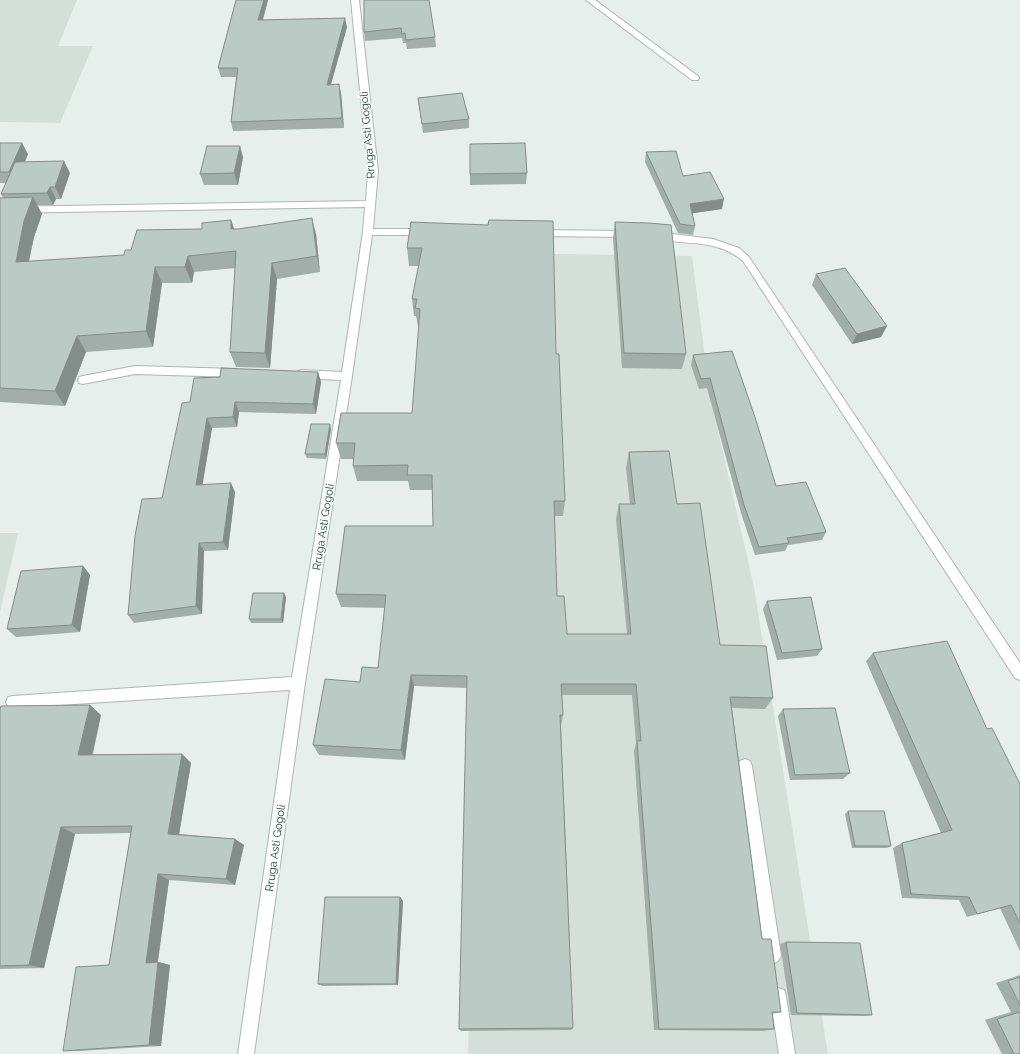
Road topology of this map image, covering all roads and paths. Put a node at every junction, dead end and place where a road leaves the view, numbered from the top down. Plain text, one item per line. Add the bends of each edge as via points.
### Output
1 (355, 0) edge
2 (590, 0) edge
3 (695, 78) dead end
4 (370, 204) junction
5 (0, 210) edge
6 (368, 232) junction
7 (439, 232) edge
8 (526, 233) edge
9 (245, 373) edge
10 (292, 374) edge
11 (347, 376) junction
12 (83, 380) dead end
13 (1020, 674) edge
14 (298, 683) junction
15 (12, 702) dead end
16 (745, 766) dead end
17 (774, 968) edge
18 (777, 984) edge
19 (246, 1054) edge
20 (787, 1054) edge

1 - 4 street, Rruga Asti Gogoli via 373,171
2 - 3 street
4 - 5 street
4 - 6 street, Rruga Asti Gogoli
6 - 7 street
6 - 11 street, Rruga Asti Gogoli
8 - 13 street via 640,234 713,242 736,250 746,259
9 - 12 street via 135,370
10 - 11 street
11 - 14 street, Rruga Asti Gogoli
14 - 15 street
14 - 19 street, Rruga Asti Gogoli
16 - 17 street
18 - 20 street

